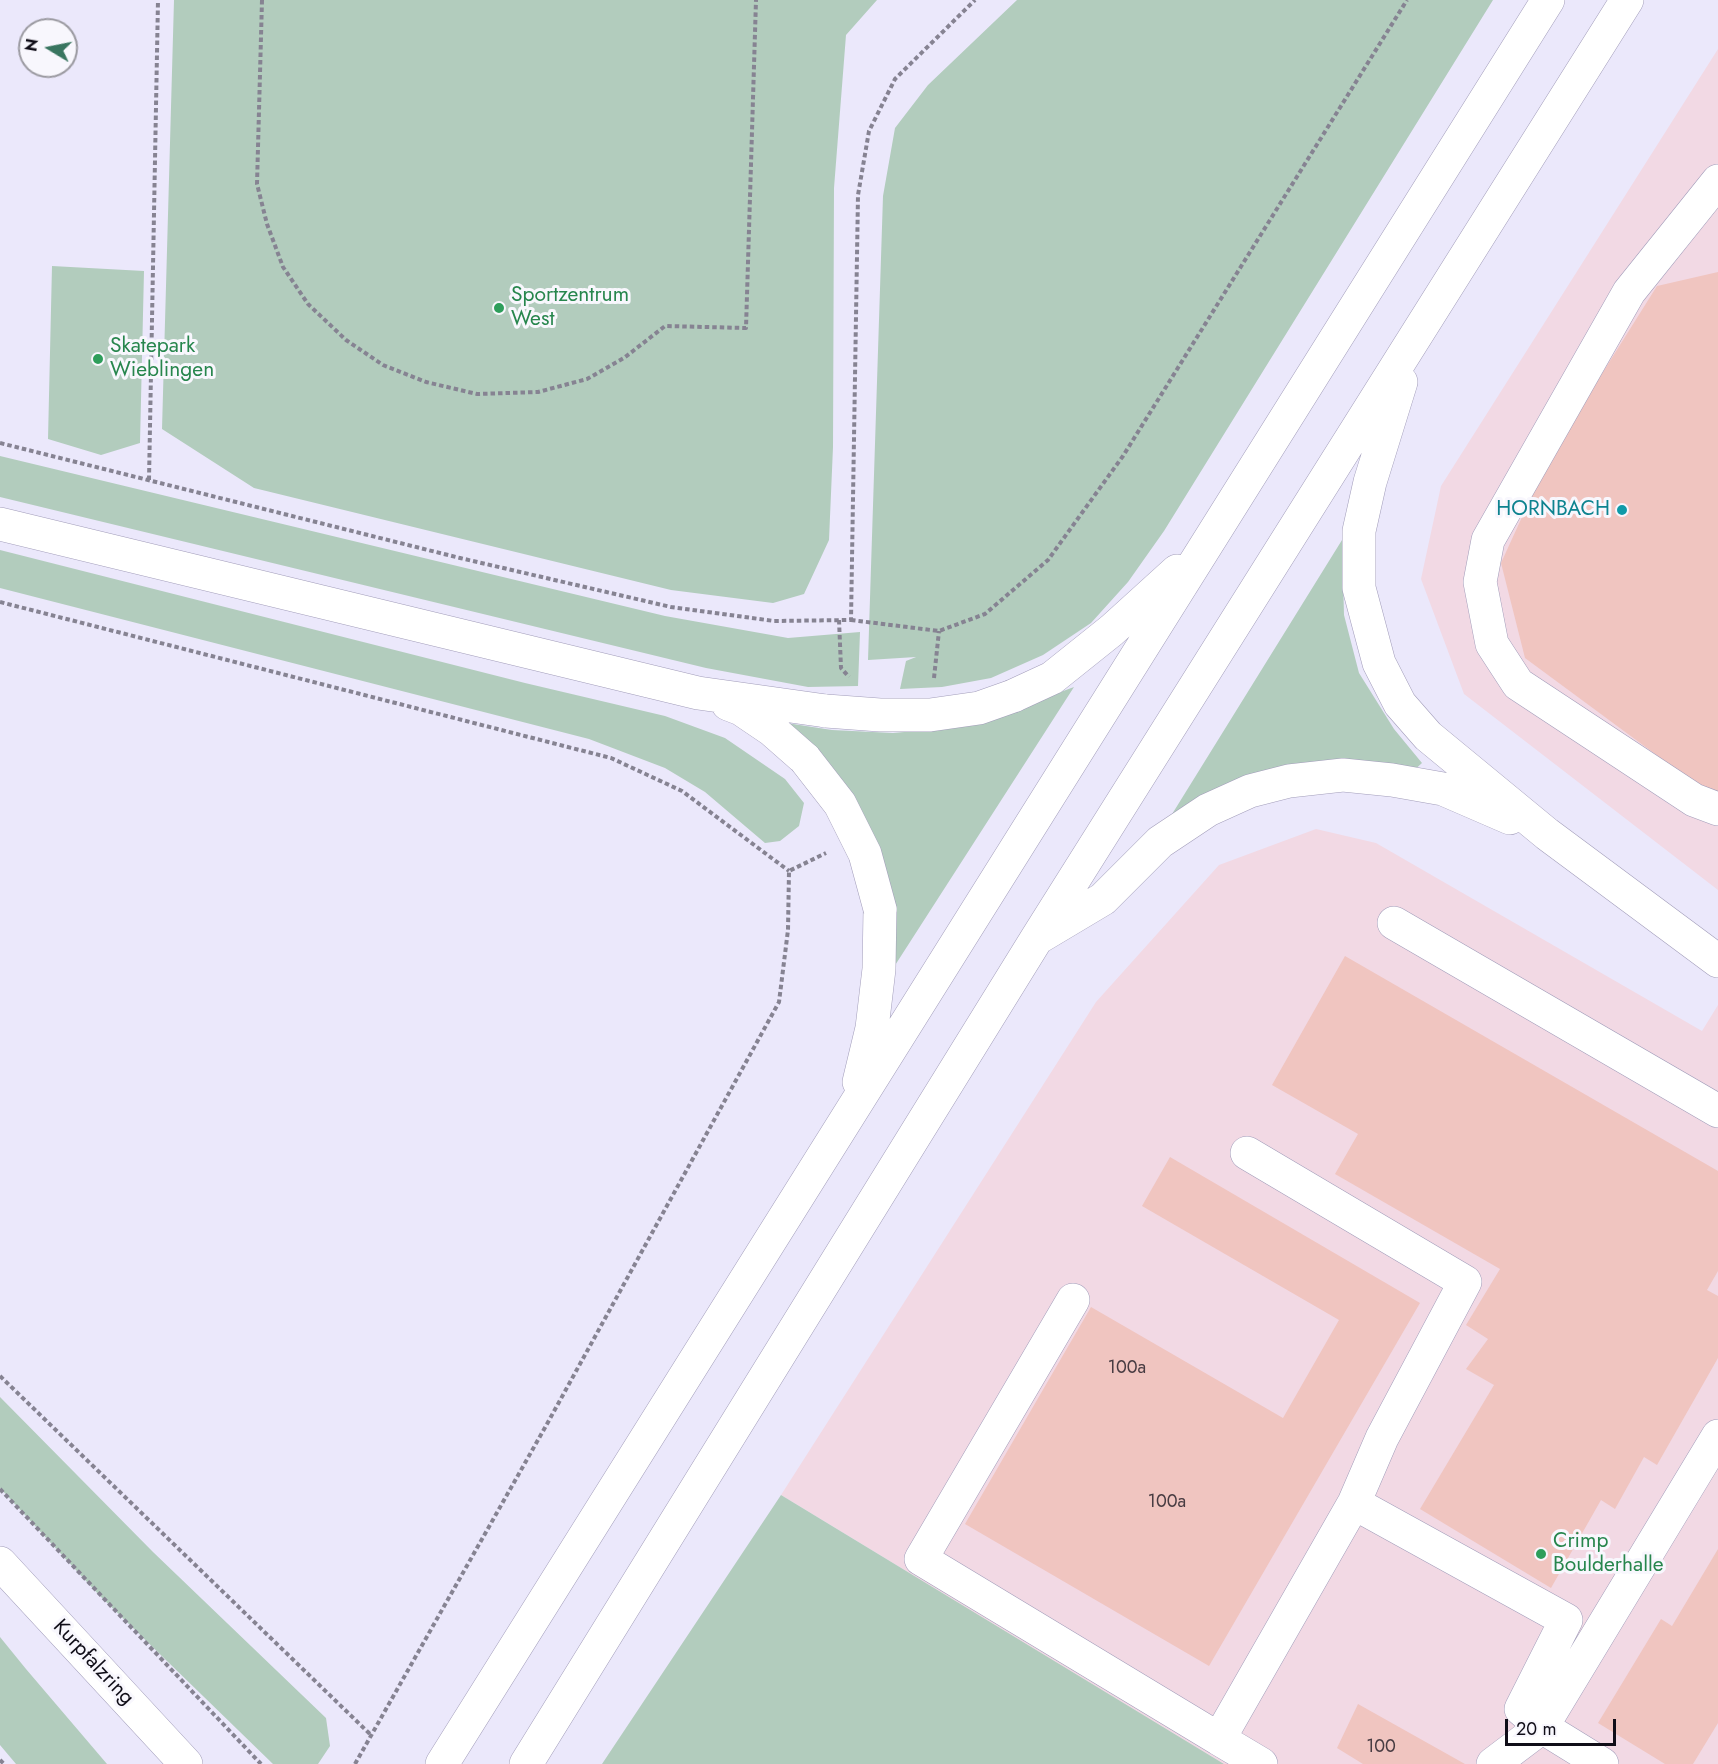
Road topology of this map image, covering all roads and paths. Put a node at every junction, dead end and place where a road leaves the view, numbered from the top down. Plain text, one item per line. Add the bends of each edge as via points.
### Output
1 (158, 0) edge
2 (262, 0) edge
3 (756, 0) edge
4 (975, 0) edge
5 (1407, 0) edge
6 (1548, 0) edge
7 (1628, 0) edge
8 (1718, 181) edge
9 (1414, 340) junction
10 (0, 444) edge
11 (149, 480) junction
12 (0, 524) edge
13 (1208, 544) junction
14 (0, 602) edge
15 (839, 620) junction
16 (851, 620) junction
17 (939, 631) junction
18 (852, 680) dead end
19 (934, 683) dead end
20 (698, 693) junction
21 (1718, 809) edge
22 (1547, 834) junction
23 (828, 852) dead end
24 (789, 871) junction
25 (1394, 923) dead end
26 (1037, 938) junction
27 (1718, 961) edge
28 (1718, 1111) edge
29 (833, 1141) junction
30 (1247, 1153) dead end
31 (1072, 1300) dead end
32 (0, 1376) edge
33 (1718, 1436) edge
34 (0, 1489) edge
35 (1354, 1503) junction
36 (0, 1563) edge
37 (1542, 1727) junction
38 (372, 1736) junction
39 (1219, 1739) junction
40 (0, 1760) edge
41 (4, 1764) edge
42 (186, 1764) edge
43 (261, 1764) edge
44 (355, 1764) edge
45 (442, 1764) edge
46 (526, 1764) edge
47 (1261, 1764) edge
48 (1493, 1764) edge
49 (1602, 1764) edge

1 - 11 path
2 - 3 path via 257,184 283,267 308,304 346,339 383,365 426,382 477,394 538,392 587,379 624,358 665,326 746,328
4 - 16 path via 895,79 869,132 858,195
5 - 17 path via 1123,456 1048,560 985,614
6 - 13 main road
7 - 9 main road
8 - 21 main road via 1629,292 1488,540 1480,582 1492,644 1518,684 1694,800
9 - 22 main road via 1359,531 1359,588 1379,663 1400,704 1428,736
9 - 26 main road
10 - 11 path
11 - 15 path via 671,607 774,621
12 - 20 main road
13 - 20 main road, bridge via 1052,678 979,708 930,715 880,715
13 - 29 main road
14 - 24 path via 612,758 682,790
15 - 16 path
15 - 18 path via 841,668
16 - 17 path
17 - 19 path
20 - 29 main road, bridge via 741,709 805,759 840,804 865,854 880,909 879,969 872,1028 857,1087
22 - 26 main road via 1443,789 1343,775 1289,781 1250,791 1208,810 1160,842 1103,899
22 - 27 main road
23 - 24 path
24 - 38 path via 788,930 778,1002
25 - 28 main road
26 - 46 main road
29 - 45 main road
30 - 35 main road via 1465,1282 1382,1438
31 - 39 main road via 921,1558
32 - 38 path
33 - 37 main road
34 - 43 path
35 - 37 main road via 1566,1620 1521,1710
35 - 39 main road
36 - 42 main road, Kurpfalzring
37 - 48 main road
37 - 49 main road
38 - 44 path
39 - 47 main road
40 - 41 path

